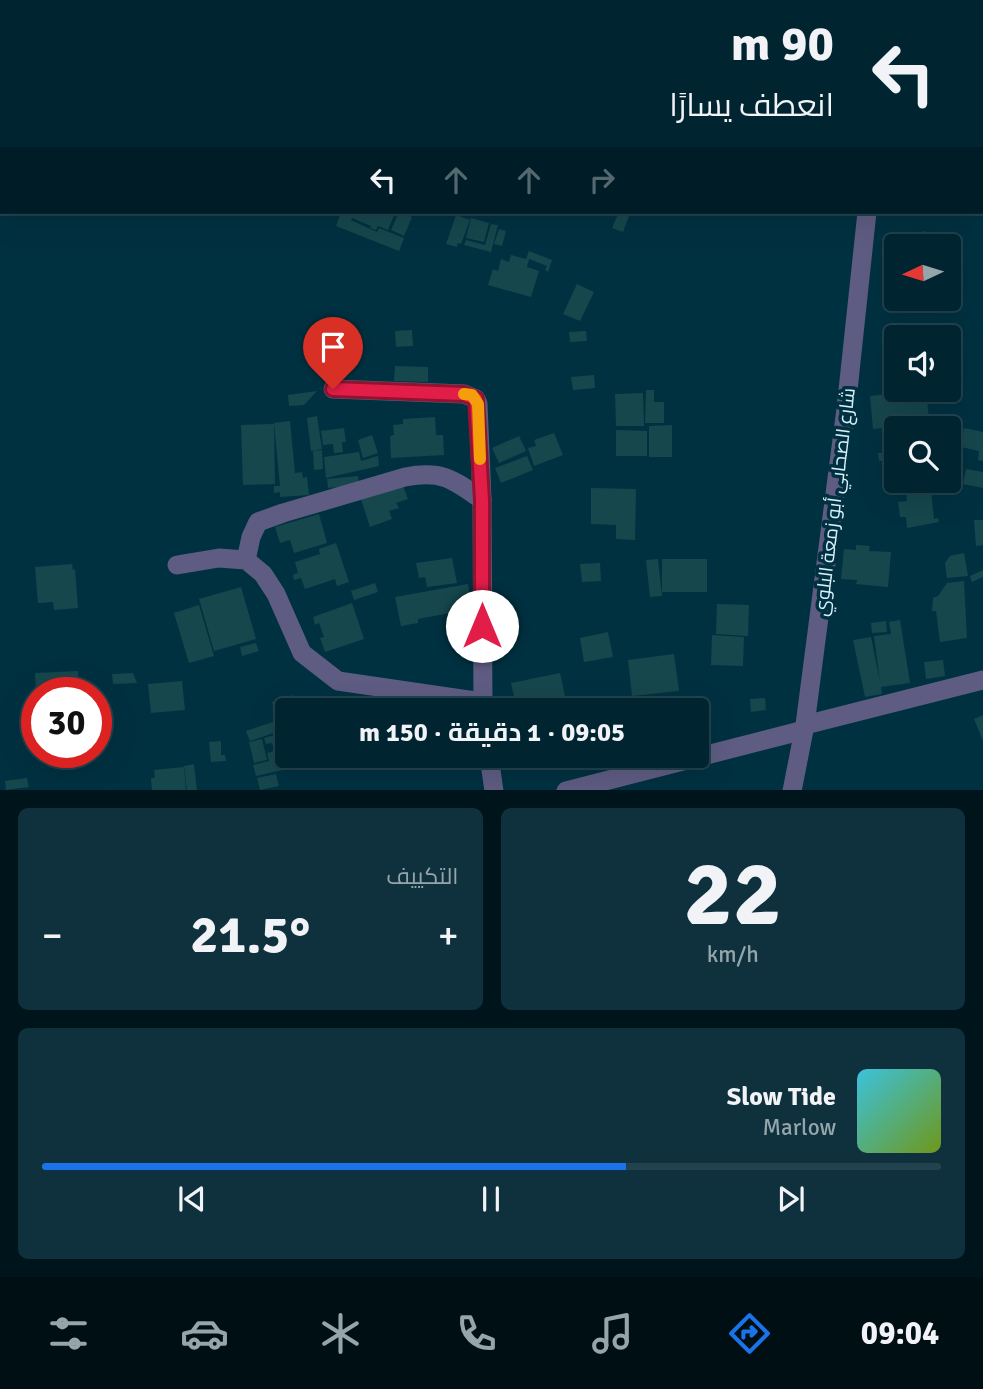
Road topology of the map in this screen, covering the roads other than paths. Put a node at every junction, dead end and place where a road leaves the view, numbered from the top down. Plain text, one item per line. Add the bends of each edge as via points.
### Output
1 (867, 214) edge
2 (333, 389) dead end
3 (482, 500) junction
4 (246, 560) junction
5 (177, 565) dead end
6 (983, 680) edge
7 (437, 698) edge
8 (483, 698) edge
9 (805, 727) junction
10 (491, 768) edge
11 (494, 790) edge
12 (566, 790) edge
13 (792, 790) edge

1 - 9 street, شارع الصحابي أبو زمعة البلوي
2 - 3 street via 472,395 478,404
3 - 4 street via 446,476 405,477 258,522
3 - 8 street
4 - 5 street via 219,558
4 - 7 street via 276,594 302,653 338,681
6 - 9 street
9 - 12 street
9 - 13 street, شارع الصحابي أبو زمعة البلوي
10 - 11 street

